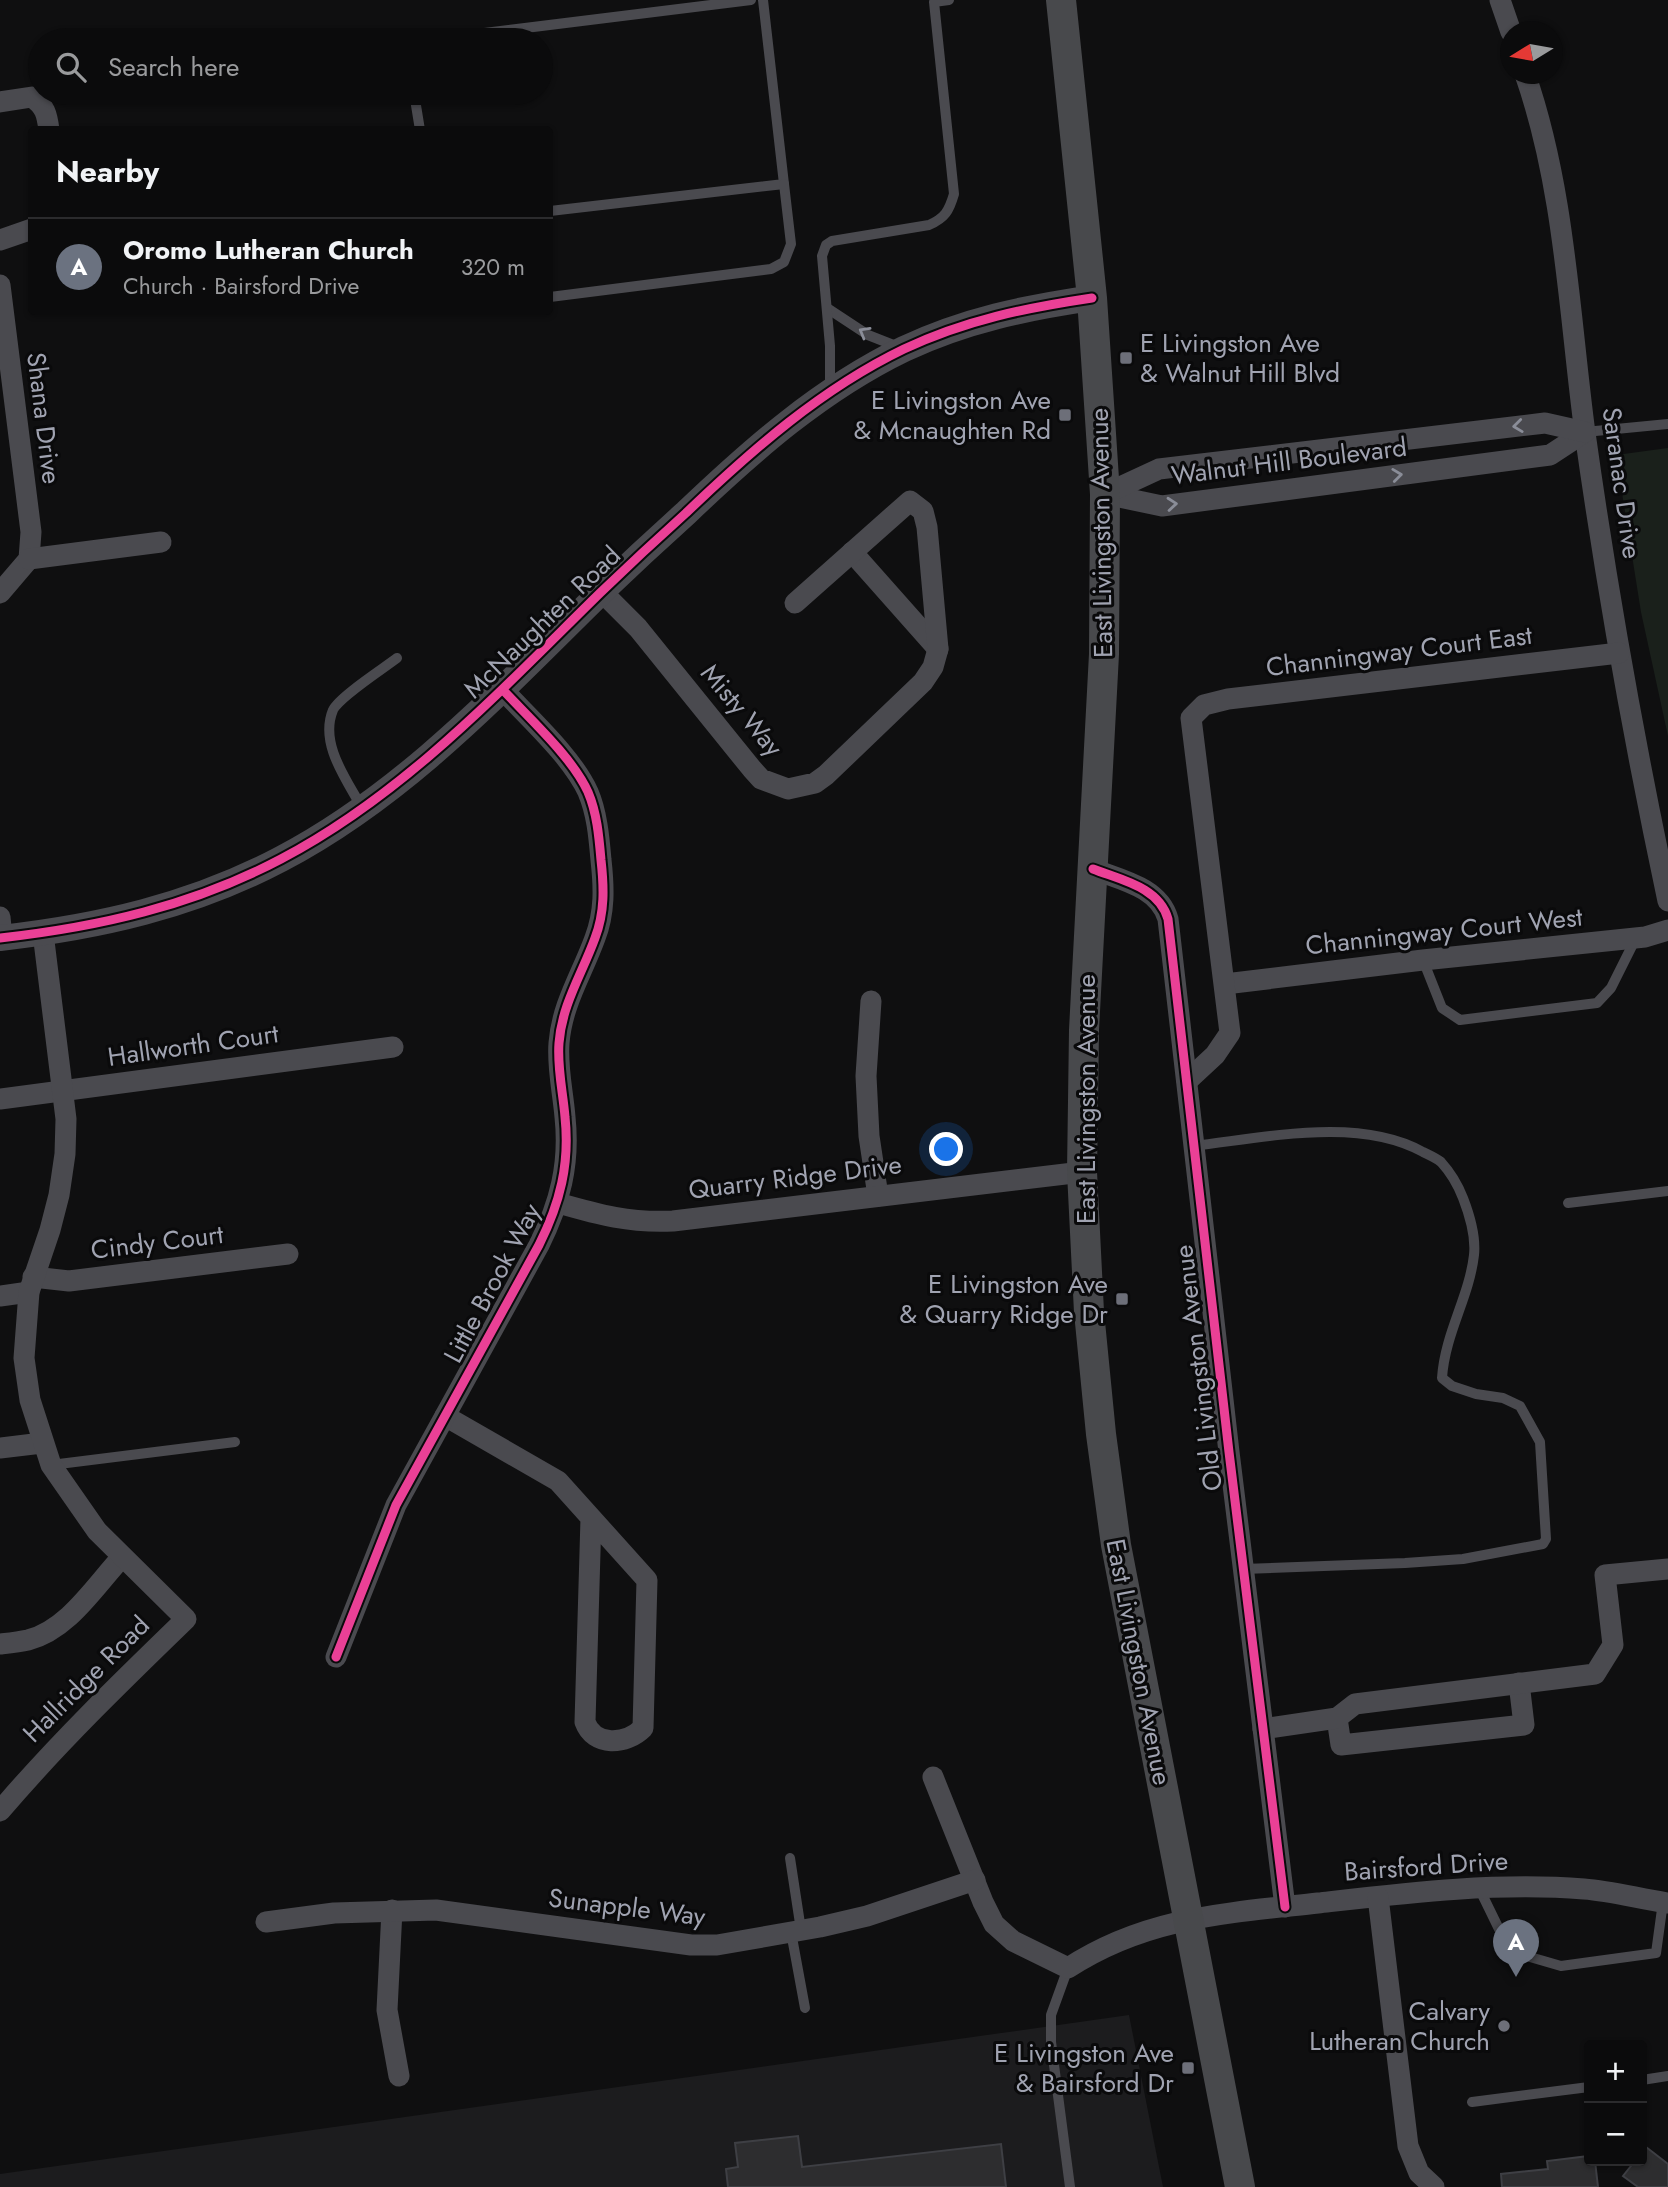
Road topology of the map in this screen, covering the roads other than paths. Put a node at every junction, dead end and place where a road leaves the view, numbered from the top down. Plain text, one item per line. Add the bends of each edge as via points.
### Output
1 (751, 0) edge
2 (763, 0) edge
3 (949, 0) edge
4 (1061, 0) edge
5 (1500, 0) edge
6 (928, 1) edge
7 (1507, 21) edge
8 (525, 28) edge
9 (1528, 84) edge
10 (28, 98) edge
11 (0, 102) edge
12 (43, 105) edge
13 (417, 105) edge
14 (48, 126) edge
15 (419, 126) edge
16 (784, 184) junction
17 (553, 211) edge
18 (28, 230) edge
19 (0, 240) edge
20 (0, 285) edge
21 (553, 297) edge
22 (1092, 298) junction
23 (827, 308) junction
24 (904, 349) junction
25 (830, 391) junction
26 (1668, 424) edge
27 (1585, 432) junction
28 (1105, 494) junction
29 (161, 542) dead end
30 (852, 552) junction
31 (29, 559) junction
32 (602, 592) junction
33 (0, 593) edge
34 (795, 603) dead end
35 (937, 649) junction
36 (1619, 653) junction
37 (397, 658) dead end
38 (503, 690) junction
39 (362, 808) junction
40 (1093, 869) junction
41 (1668, 901) edge
42 (1668, 930) edge
43 (1, 931) edge
44 (43, 933) junction
45 (1637, 937) junction
46 (1423, 960) junction
47 (1225, 984) junction
48 (871, 1001) dead end
49 (393, 1047) dead end
50 (1187, 1081) junction
51 (63, 1091) junction
52 (0, 1099) edge
53 (1193, 1146) junction
54 (1082, 1172) junction
55 (1668, 1191) edge
56 (878, 1195) junction
57 (558, 1203) junction
58 (1568, 1203) dead end
59 (288, 1254) dead end
60 (31, 1285) junction
61 (0, 1296) edge
62 (445, 1416) junction
63 (235, 1442) dead end
64 (42, 1443) junction
65 (0, 1448) edge
66 (51, 1465) junction
67 (591, 1518) junction
68 (122, 1557) junction
69 (1243, 1569) junction
70 (1668, 1569) edge
71 (0, 1644) edge
72 (336, 1657) dead end
73 (1519, 1683) junction
74 (1337, 1718) junction
75 (1262, 1729) junction
76 (933, 1777) dead end
77 (0, 1811) edge
78 (790, 1858) dead end
79 (975, 1880) junction
80 (1479, 1888) junction
81 (1378, 1896) junction
82 (1665, 1903) edge
83 (1285, 1907) junction
84 (393, 1910) junction
85 (1188, 1918) junction
86 (266, 1922) dead end
87 (796, 1931) junction
88 (1656, 1953) junction
89 (1668, 1955) edge
90 (1068, 1968) junction
91 (805, 2008) dead end
92 (399, 2076) dead end
93 (1668, 2076) edge
94 (1647, 2079) edge
95 (1584, 2088) edge
96 (1472, 2102) dead end
97 (1070, 2187) edge
98 (1240, 2187) edge
99 (1434, 2187) edge

1 - 8 lane
2 - 16 lane
3 - 6 lane
4 - 22 main road, East Livingston Avenue
5 - 7 street
6 - 23 lane via 954,194 950,210 929,225 826,245 822,256
9 - 27 street, Saranac Drive via 1554,186
10 - 11 street
12 - 14 street
13 - 15 lane
16 - 17 lane
16 - 21 lane via 791,244 784,262 771,269
18 - 19 street
20 - 31 street, Shana Drive via 30,532
22 - 24 street, McNaughten Road via 1022,308
22 - 28 main road, East Livingston Avenue
24 -> 23 lane via 868,335
23 - 25 lane
24 - 25 street, McNaughten Road
25 - 32 street, McNaughten Road via 796,414 712,488
26 - 27 lane, Walnut Hill Boulevard
27 -> 28 street, Walnut Hill Boulevard via 1545,423 1159,469
28 -> 27 street, Walnut Hill Boulevard via 1162,506 1550,455
27 - 36 street, Saranac Drive
28 - 40 main road, East Livingston Avenue via 1105,616
29 - 31 street
30 - 34 street, Misty Way
30 - 35 street
30 - 35 street, Misty Way via 910,500 923,511
31 - 33 street
32 - 35 street, Misty Way via 638,628 757,774 788,789 802,788 826,775 923,682
32 - 38 street, McNaughten Road
36 - 41 street, Saranac Drive
36 - 47 street, Channingway Court East via 1204,705 1191,718
37 - 39 lane via 334,710 331,746
38 - 39 street, McNaughten Road via 440,748
38 - 57 street, Little Brook Way via 577,773 588,793 604,884 602,916 572,989 559,1042 566,1144
39 - 44 street, McNaughten Road via 281,859 214,890 121,919
40 - 50 street, Old Livingston Avenue via 1151,893 1165,909
40 - 54 main road, East Livingston Avenue
42 - 45 street, Channingway Court West
43 - 44 street, McNaughten Road
44 - 51 street
45 - 46 street, Channingway Court West
45 - 46 lane via 1611,988 1597,1003 1460,1020 1442,1008
46 - 47 street, Channingway Court West
47 - 50 street via 1230,1033
48 - 56 street via 866,1076
49 - 51 street, Hallworth Court
50 - 53 street, Old Livingston Avenue
51 - 52 street, Hallworth Court
51 - 60 street via 66,1119 61,1181
53 - 69 street, Old Livingston Avenue
53 - 69 lane via 1306,1133 1357,1133 1408,1143 1440,1161 1458,1185 1471,1218 1474,1253 1442,1378 1452,1386 1520,1406 1540,1442 1543,1545 1462,1559
54 - 56 street, Quarry Ridge Drive
54 - 85 main road, East Livingston Avenue via 1089,1312 1116,1545
55 - 58 lane
56 - 57 street, Quarry Ridge Drive via 641,1222
57 - 62 street, Little Brook Way
59 - 60 street, Cindy Court
60 - 61 street, Cindy Court
60 - 64 street via 24,1358
62 - 67 street via 558,1481
62 - 72 street, Little Brook Way via 396,1505
63 - 66 lane
64 - 65 street
64 - 66 street
66 - 68 street via 97,1531
67 - 67 street via 647,1580 643,1728 623,1741 596,1737 585,1722
68 - 71 street via 51,1631
68 - 77 street, Hallridge Road via 186,1619 96,1706
69 - 75 street, Old Livingston Avenue
70 - 73 street via 1605,1575 1613,1645 1595,1674
73 - 74 street via 1355,1704
73 - 74 street via 1524,1725 1341,1745
74 - 75 street
75 - 83 street, Old Livingston Avenue
76 - 79 street
78 - 87 lane
79 - 87 street, Sunapple Way via 867,1916
79 - 90 street via 994,1924 1013,1941
80 - 81 street, Bairsford Drive
80 - 82 street, Bairsford Drive via 1585,1889
80 - 88 lane via 1499,1928 1531,1957 1561,1966
81 - 83 street, Bairsford Drive
81 - 99 street via 1408,2146 1419,2173
82 - 88 lane
83 - 85 street, Bairsford Drive
84 - 86 street, Sunapple Way
84 - 87 street, Sunapple Way via 436,1910 691,1945
84 - 92 street via 387,2010
85 - 90 street, Bairsford Drive via 1114,1942
85 - 98 main road, East Livingston Avenue
87 - 91 lane
88 - 89 lane
90 - 97 lane via 1051,2015 1051,2042
93 - 94 lane
95 - 96 lane

